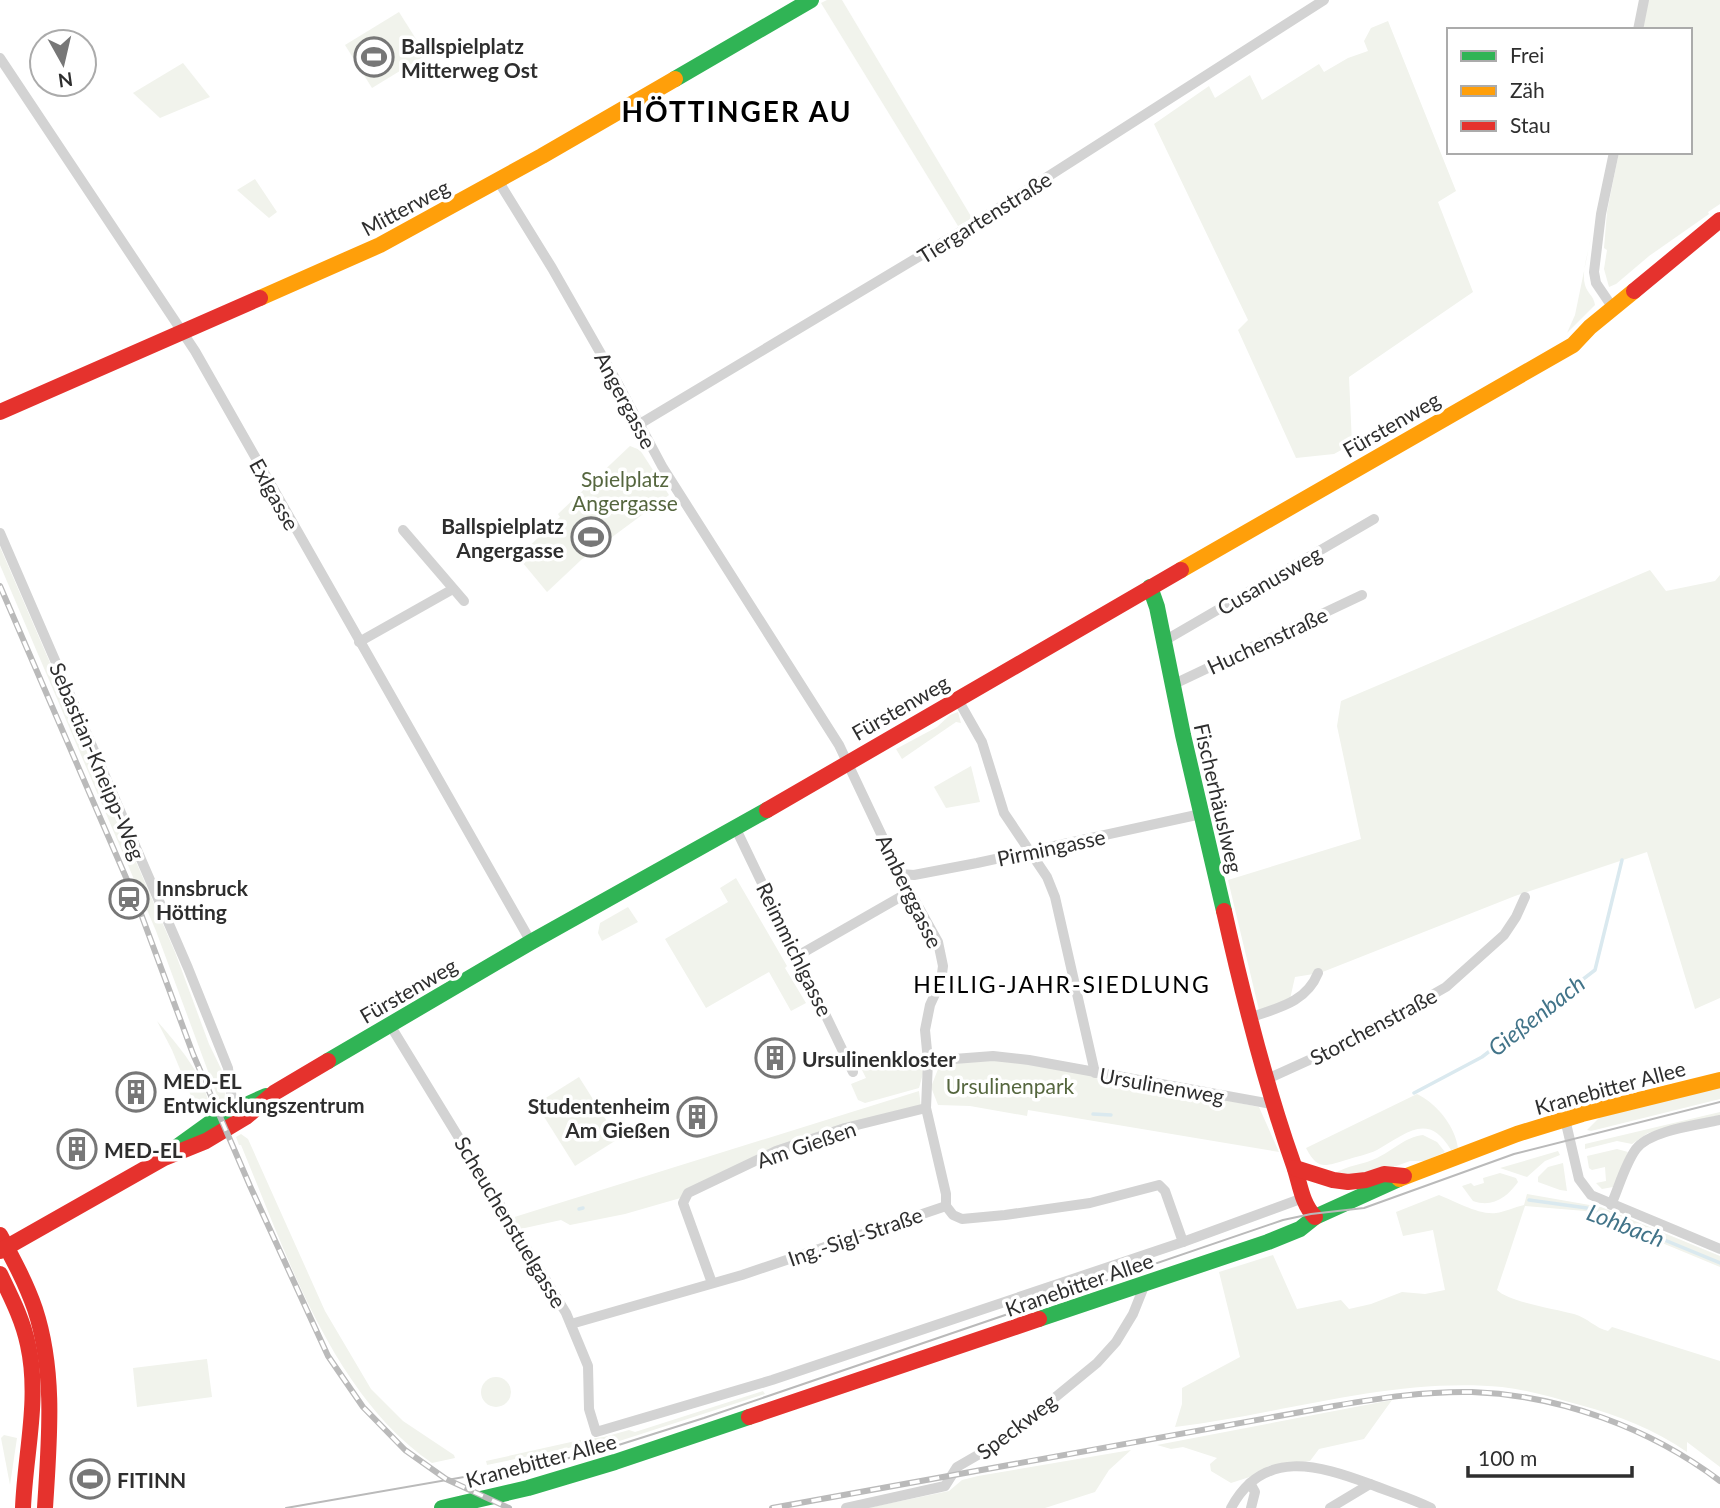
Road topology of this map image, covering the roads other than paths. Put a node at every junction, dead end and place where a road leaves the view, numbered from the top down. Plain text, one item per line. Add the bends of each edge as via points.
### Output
1 (811, 0) edge
2 (1324, 0) edge
3 (1644, 0) edge
4 (1638, 28) edge
5 (0, 58) edge
6 (1614, 154) edge
7 (501, 178) junction
8 (1720, 220) edge
9 (1613, 308) junction
10 (181, 332) junction
11 (0, 412) edge
12 (638, 425) junction
13 (1374, 519) dead end
14 (403, 530) dead end
15 (0, 533) edge
16 (1150, 587) junction
17 (453, 589) junction
18 (1362, 595) dead end
19 (464, 601) dead end
20 (1164, 641) junction
21 (359, 642) junction
22 (1172, 685) junction
23 (957, 698) junction
24 (848, 761) junction
25 (1201, 814) junction
26 (735, 827) junction
27 (1031, 852) junction
28 (900, 874) junction
29 (909, 892) junction
30 (1525, 897) dead end
31 (531, 942) junction
32 (799, 955) junction
33 (1318, 974) dead end
34 (1249, 1018) junction
35 (390, 1025) junction
36 (928, 1061) junction
37 (853, 1072) dead end
38 (1095, 1073) junction
39 (1265, 1080) junction
40 (1720, 1080) edge
41 (274, 1093) junction
42 (1272, 1104) junction
43 (233, 1108) junction
44 (926, 1108) junction
45 (1565, 1119) junction
46 (1720, 1120) edge
47 (164, 1158) junction
48 (1295, 1168) junction
49 (1404, 1176) junction
50 (1303, 1198) junction
51 (1611, 1205) junction
52 (946, 1206) junction
53 (1315, 1217) junction
54 (1183, 1242) junction
55 (2, 1245) edge
56 (1720, 1249) edge
57 (0, 1274) edge
58 (712, 1283) junction
59 (1145, 1284) junction
60 (571, 1324) junction
61 (596, 1432) joint
62 (1250, 1482) junction
63 (1370, 1484) junction
64 (23, 1486) junction
65 (16, 1508) edge
66 (23, 1508) edge
67 (45, 1508) edge
68 (442, 1508) edge
69 (846, 1508) edge
70 (1231, 1508) edge
71 (1251, 1508) edge
72 (1330, 1508) edge
73 (1431, 1508) edge

1 - 7 street, Mitterweg
2 - 12 street, Tiergartenstraße via 980,220
3 - 4 street
5 - 10 street, Exlgasse
6 - 9 street via 1594,272 1595,283
7 - 10 street, Mitterweg via 380,245
7 - 12 street, Angergasse
8 - 9 street, Fürstenweg
9 - 16 street, Fürstenweg via 1546,359
10 - 11 street, Mitterweg
10 - 21 street, Exlgasse
12 - 24 street, Angergasse
13 - 20 street, Cusanusweg
14 - 17 street
15 - 43 street, Sebastian-Kneipp-Weg via 193,980 228,1068
16 - 20 street, Fischerhäuslweg
16 - 23 street, Fürstenweg
17 - 19 street
17 - 21 street
18 - 22 street, Huchenstraße
20 - 22 street, Fischerhäuslweg
21 - 31 street, Exlgasse
22 - 25 street, Fischerhäuslweg
23 - 24 street, Fürstenweg
23 - 27 street via 982,742 1004,813
24 - 26 street, Fürstenweg
24 - 28 street, Amberggasse
25 - 27 street, Pirmingasse
25 - 34 street, Fischerhäuslweg
26 - 31 street, Fürstenweg
26 - 32 street, Reimmichlgasse
27 - 28 street, Pirmingasse
27 - 38 street via 1055,897
28 - 29 street, Amberggasse
29 - 32 street
29 - 36 street, Amberggasse via 938,942 942,958 941,981 925,1030
30 - 39 street, Storchenstraße via 1504,935 1446,987 1351,1041
31 - 35 street, Fürstenweg
32 - 37 street, Reimmichlgasse
33 - 34 street via 1303,997
34 - 39 street, Fischerhäuslweg
35 - 41 street, Fürstenweg
35 - 60 street, Scheuchenstuelgasse
36 - 38 street, Ursulinenweg via 993,1056
36 - 44 street, Amberggasse
38 - 42 street, Ursulinenweg
39 - 42 street, Fischerhäuslweg
40 - 45 street, Kranebitter Allee
41 - 43 street, Fürstenweg
41 - 47 street, Fürstenweg via 216,1135
42 - 48 street, Fischerhäuslweg
43 - 47 street, Fürstenweg via 201,1126
44 - 52 street
44 - 58 street, Am Gießen via 776,1151 688,1193 683,1203
45 - 49 street, Kranebitter Allee
45 - 51 street via 1583,1187
46 - 51 street via 1643,1142
47 - 55 street, Fürstenweg
48 - 49 street via 1348,1182 1384,1174
48 - 50 street, Fischerhäuslweg
49 - 53 street, Kranebitter Allee
50 - 53 street, Fischerhäuslweg
50 - 54 street, Kranebitter Allee
51 - 56 street
52 - 54 street, Ing.-Sigl-Straße via 962,1219 1005,1215 1090,1203 1159,1185
52 - 58 street, Ing.-Sigl-Straße
53 - 59 street, Kranebitter Allee via 1300,1229 1268,1242
54 - 61 street, Kranebitter Allee via 772,1380
55 - 67 street via 38,1317 44,1345 51,1418
57 - 64 street via 16,1306 30,1356 32,1404
58 - 60 street, Ing.-Sigl-Straße
59 - 68 street, Kranebitter Allee via 615,1462
59 - 69 street, Speckweg via 1116,1342 1097,1363 1002,1441 957,1467 945,1486
60 - 61 street, Scheuchenstuelgasse via 588,1366 589,1409
62 - 63 street via 1273,1471 1307,1465
62 - 70 street
62 - 71 street via 1255,1492
63 - 72 street
63 - 73 street
64 - 65 street
64 - 66 street

